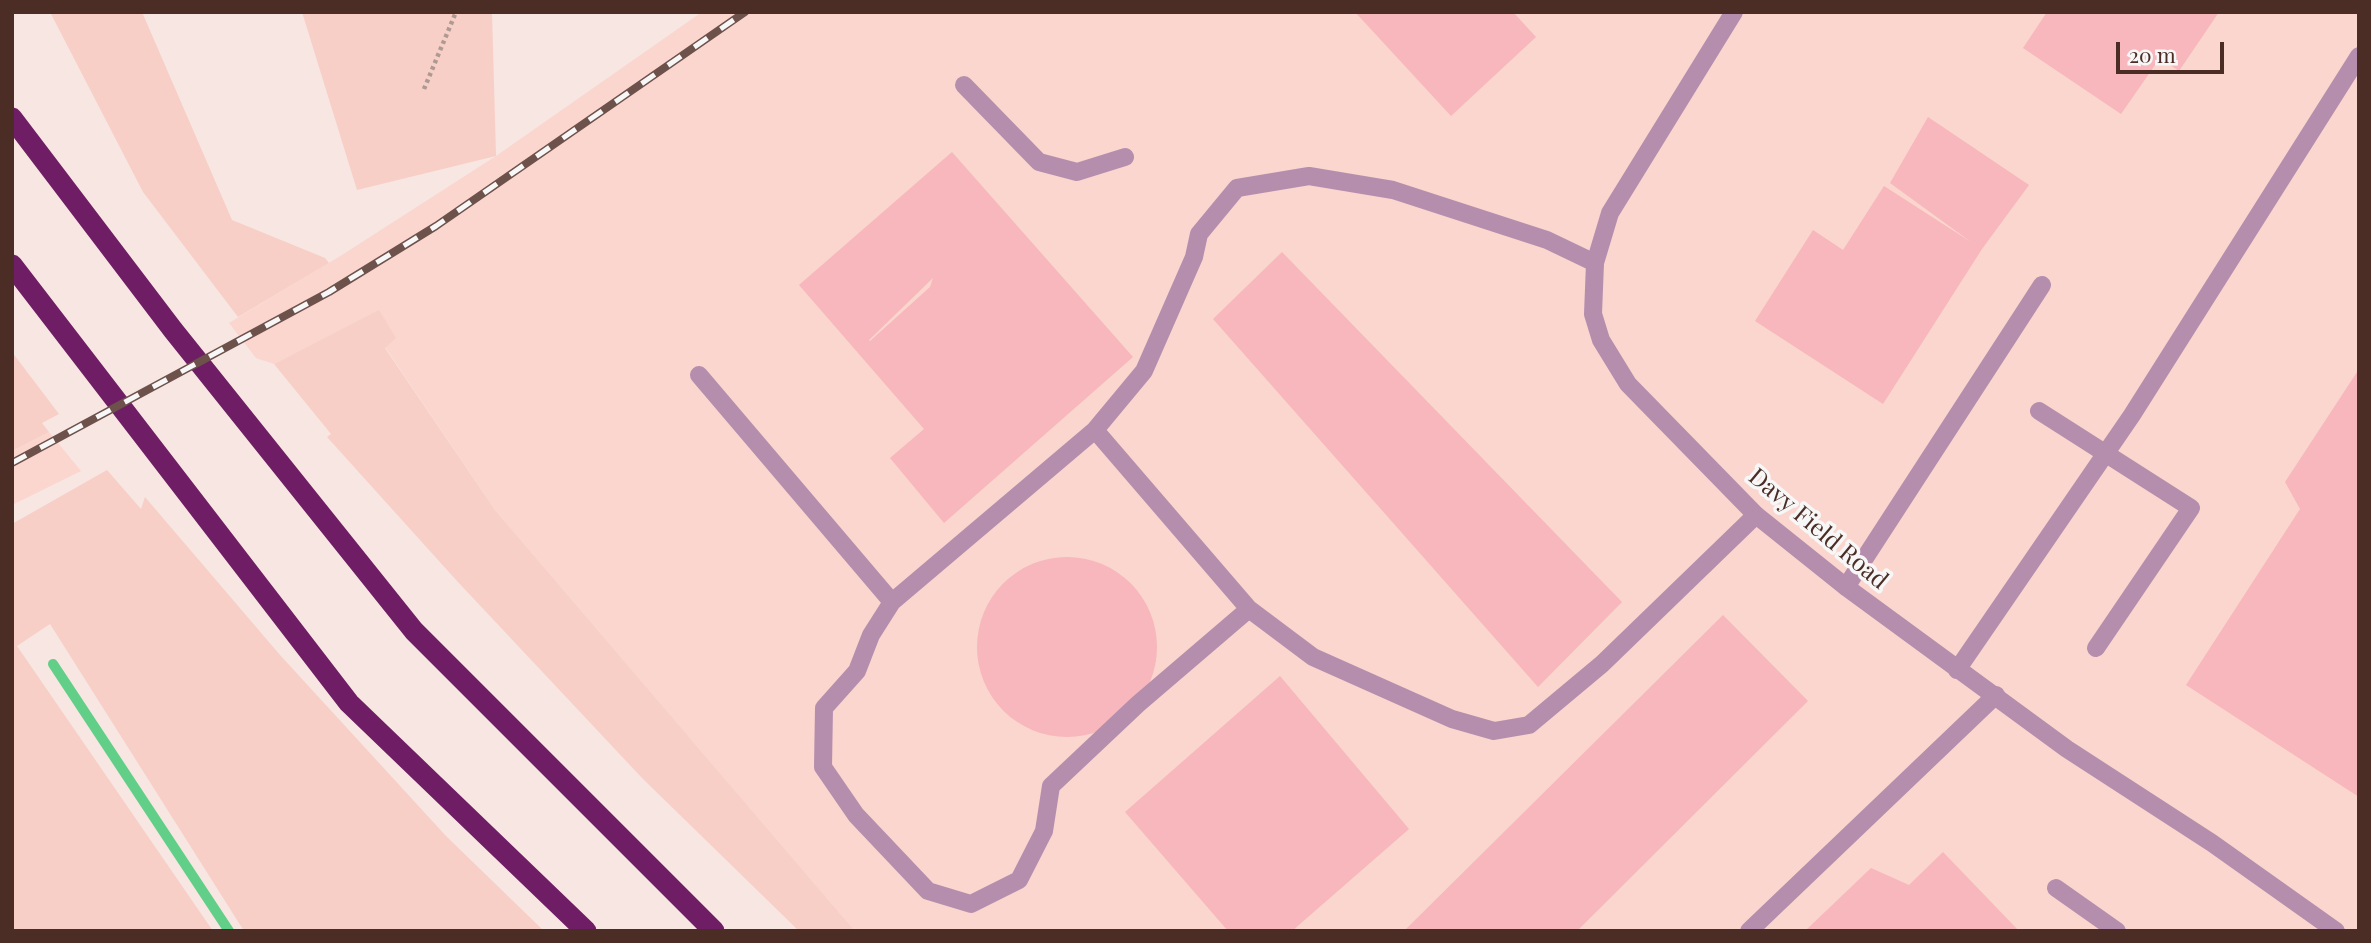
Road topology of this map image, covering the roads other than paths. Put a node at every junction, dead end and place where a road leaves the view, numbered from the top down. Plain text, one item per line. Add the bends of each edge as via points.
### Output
1 (1734, 12) edge
2 (2359, 56) edge
3 (964, 85) dead end
4 (12, 118) edge
5 (1125, 157) dead end
6 (1595, 263) junction
7 (12, 265) edge
8 (2042, 285) dead end
9 (699, 376) dead end
10 (2039, 411) dead end
11 (1095, 430) junction
12 (2105, 455) junction
13 (1756, 515) junction
14 (1846, 587) junction
15 (892, 602) junction
16 (1249, 609) junction
17 (2096, 648) dead end
18 (1957, 670) junction
19 (1996, 695) junction
20 (2056, 888) dead end
21 (586, 931) edge
22 (714, 931) edge
23 (1749, 931) edge
24 (2117, 931) edge
25 (2336, 931) edge

1 - 6 street, Davy Field Road via 1610,213
2 - 12 street
3 - 5 street via 1039,162 1077,172
4 - 22 highway via 173,330 414,631
6 - 11 street via 1547,240 1393,190 1309,176 1237,188 1199,234 1195,257 1144,371
6 - 13 street, Davy Field Road via 1593,314 1601,340 1628,384
7 - 21 highway via 349,703
8 - 14 street
9 - 15 street
10 - 12 street
11 - 15 street
11 - 16 street
12 - 17 street via 2191,508
12 - 18 street
13 - 14 street, Davy Field Road
13 - 16 street via 1602,664 1529,725 1493,731 1452,719 1313,657
14 - 18 street, Davy Field Road
15 - 16 street via 871,635 857,671 824,708 823,767 856,815 928,891 971,904 1019,880 1044,831 1051,786
18 - 19 street, Davy Field Road
19 - 23 street
19 - 25 street, Davy Field Road via 2067,749
20 - 24 street

